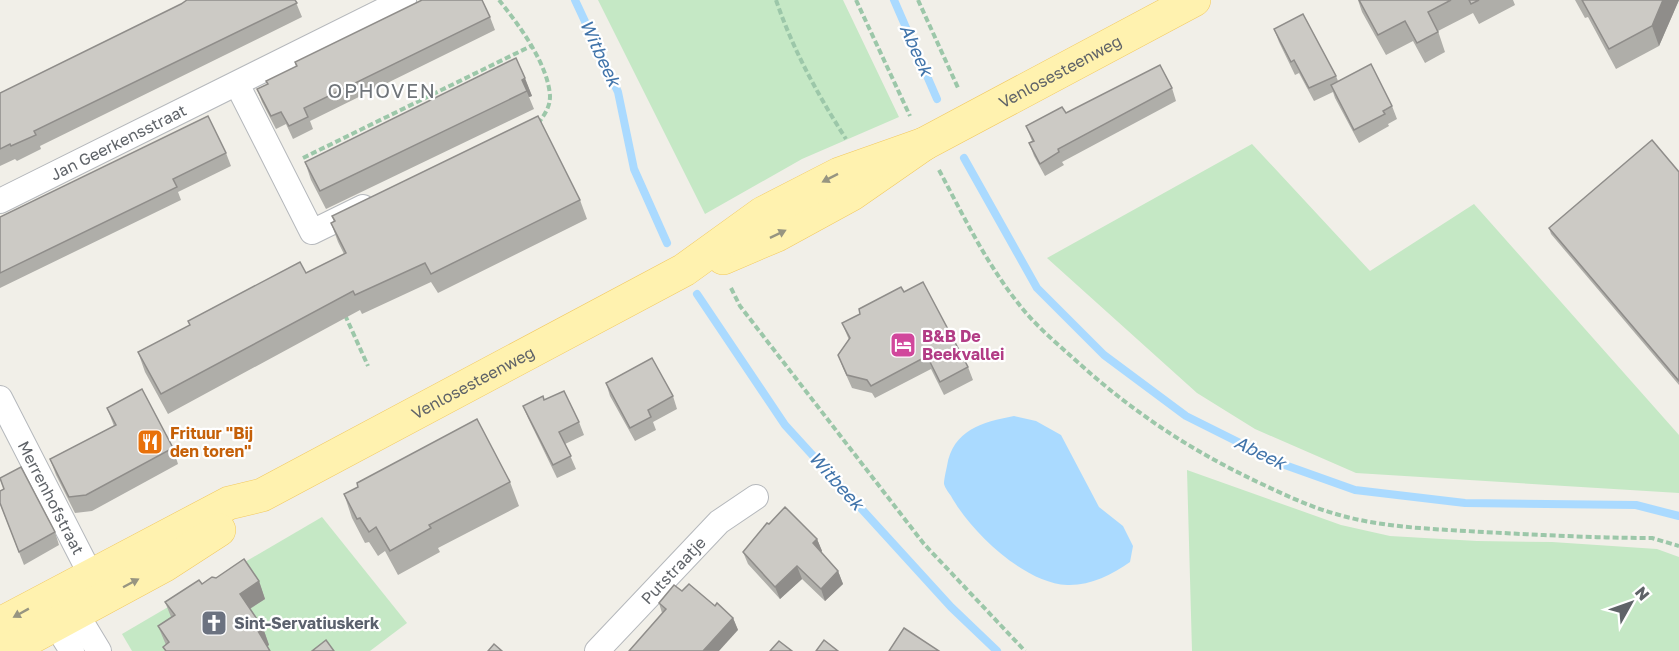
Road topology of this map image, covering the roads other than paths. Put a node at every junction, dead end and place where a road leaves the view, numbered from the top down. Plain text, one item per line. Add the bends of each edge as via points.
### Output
1 (404, 0) edge
2 (1194, 0) edge
3 (237, 84) junction
4 (924, 144) junction
5 (384, 197) edge
6 (0, 201) edge
7 (684, 270) junction
8 (0, 398) edge
9 (756, 497) dead end
10 (75, 609) edge
11 (0, 624) edge
12 (6, 651) edge
13 (99, 651) edge
14 (597, 651) edge

1 - 3 street, Jan Geerkensstraat
2 - 4 main road, Venlosesteenweg
3 - 5 street via 312,232
3 - 6 street, Jan Geerkensstraat
7 -> 4 main road, Venlosesteenweg via 777,235 852,194
4 -> 7 main road, Venlosesteenweg via 839,174 763,213
7 - 10 main road, Venlosesteenweg via 262,495 229,503
8 - 10 street, Merrenhofstraat
9 - 14 street, Putstraatje via 719,522
10 -> 11 main road, Venlosesteenweg
10 - 12 main road, Venlosesteenweg
10 - 13 street, Merrenhofstraat

